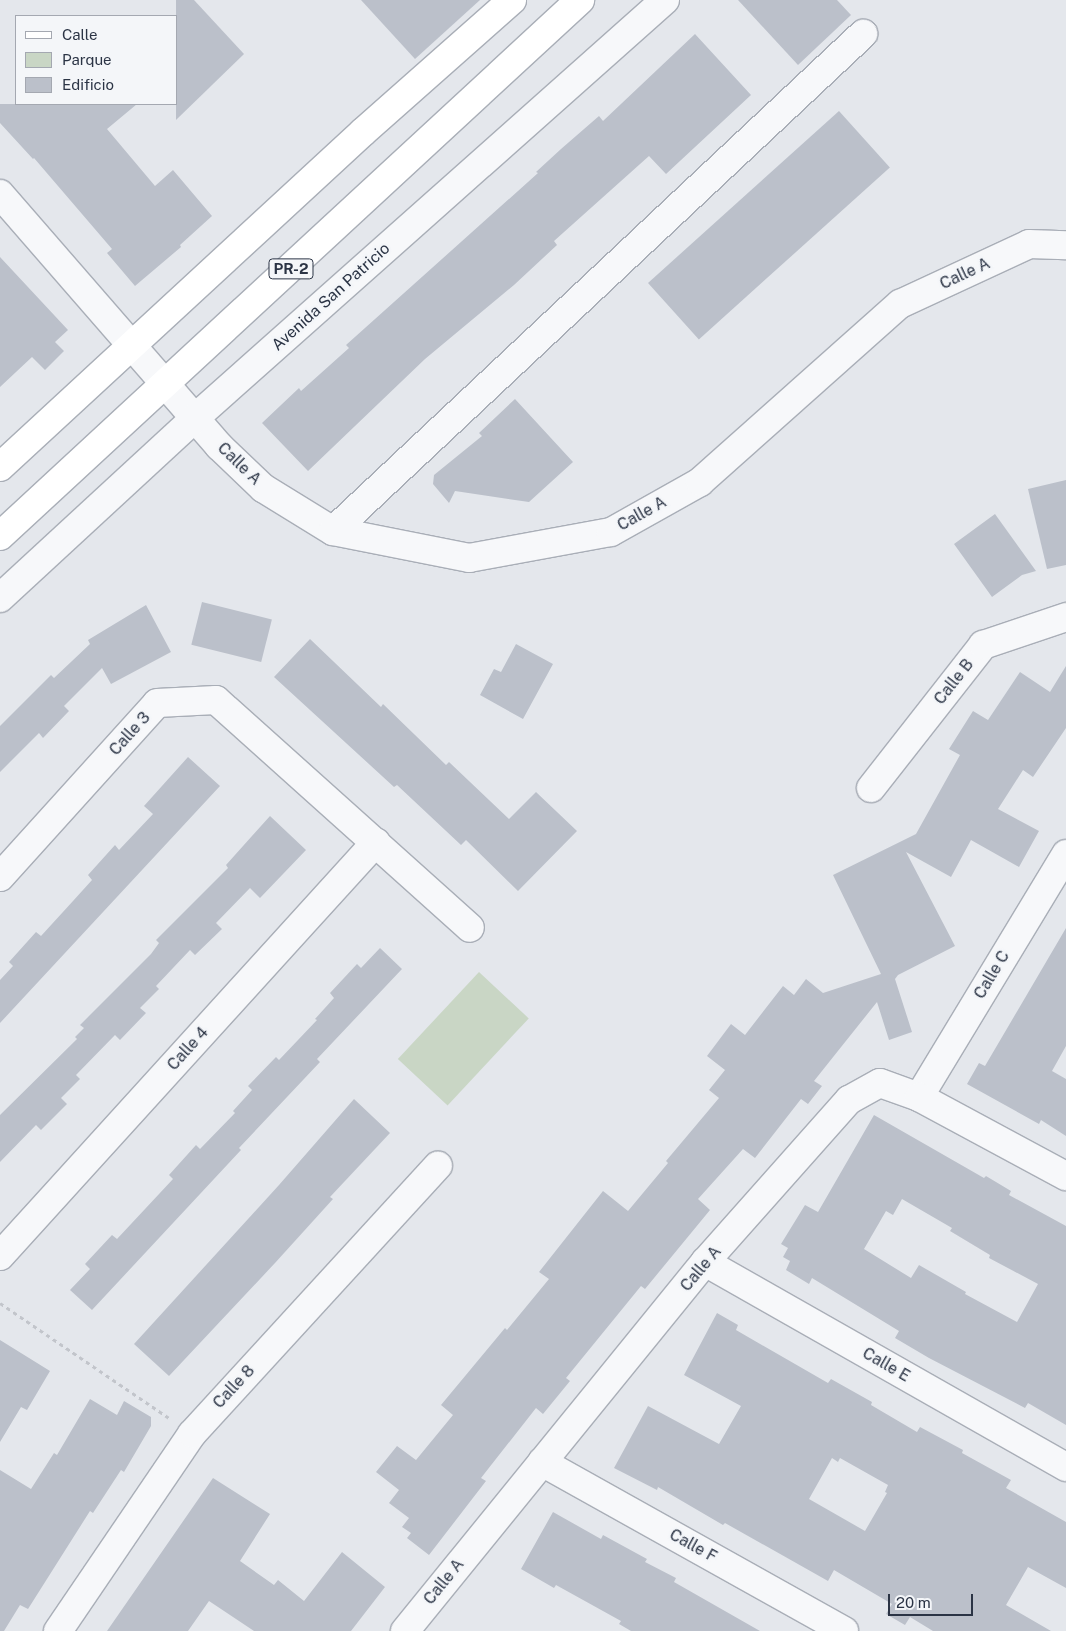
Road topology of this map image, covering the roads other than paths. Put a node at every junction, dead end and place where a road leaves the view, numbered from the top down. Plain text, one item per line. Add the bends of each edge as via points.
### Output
1 (512, 0) edge
2 (580, 0) edge
3 (665, 0) edge
4 (863, 34) dead end
5 (0, 194) edge
6 (1066, 245) edge
7 (132, 346) junction
8 (166, 385) junction
9 (195, 418) junction
10 (0, 467) edge
11 (333, 531) junction
12 (0, 536) edge
13 (0, 598) edge
14 (1066, 617) edge
15 (872, 788) dead end
16 (376, 842) junction
17 (1066, 854) edge
18 (0, 877) edge
19 (470, 928) dead end
20 (919, 1097) junction
21 (438, 1166) dead end
22 (1066, 1176) edge
23 (0, 1256) edge
24 (705, 1262) junction
25 (542, 1462) junction
26 (1066, 1467) edge
27 (58, 1631) edge
28 (405, 1631) edge
29 (844, 1631) edge

1 - 7 main road via 363,132
2 - 8 main road, PR-2
3 - 9 street, Avenida San Patricio
4 - 11 street
5 - 7 street, Calle A
6 - 11 street, Calle A via 1029,244 900,304 700,482 611,532 469,558
7 - 8 street, Calle A
7 - 10 main road
8 - 9 street, Calle A
8 - 12 main road, PR-2
9 - 11 street, Calle A via 263,488
9 - 13 street, Avenida San Patricio
14 - 15 street, Calle B via 983,644
16 - 18 street, Calle 3 via 216,700 158,703
16 - 19 street, Calle 3
16 - 23 street, Calle 4
17 - 20 street, Calle C
20 - 22 street, Calle A
20 - 24 street, Calle A via 880,1083 849,1100
21 - 27 street, Calle 8 via 192,1434
24 - 25 street, Calle A
24 - 26 street, Calle E
25 - 28 street, Calle A
25 - 29 street, Calle F

